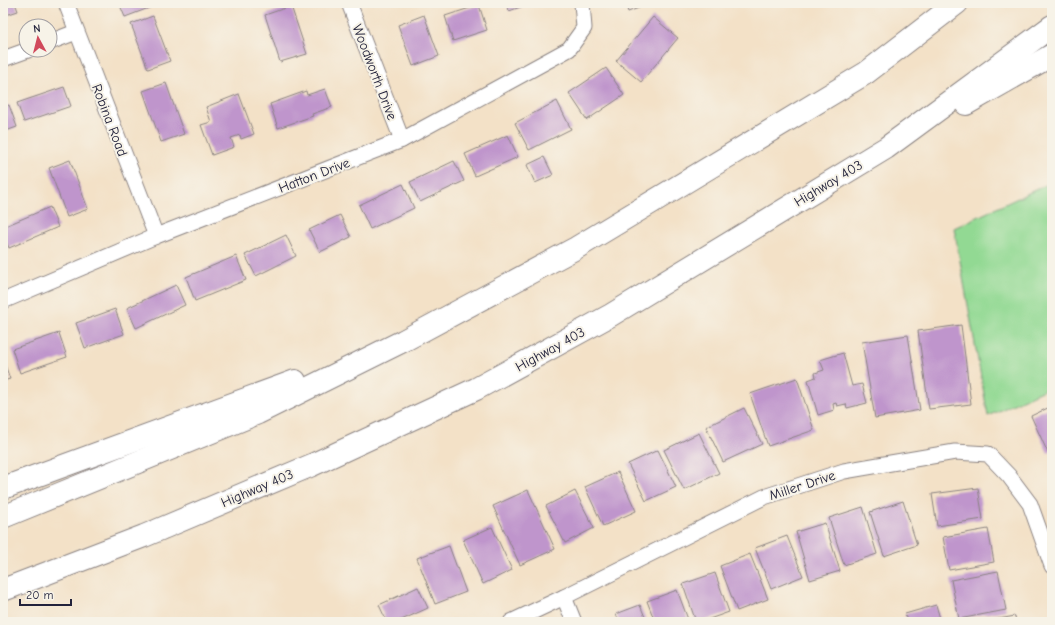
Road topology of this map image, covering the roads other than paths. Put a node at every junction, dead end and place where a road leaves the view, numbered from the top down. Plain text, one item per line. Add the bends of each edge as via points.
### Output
1 (66, 3) edge
2 (349, 3) edge
3 (582, 3) edge
4 (957, 3) edge
5 (1052, 26) edge
6 (76, 32) junction
7 (58, 39) edge
8 (18, 54) edge
9 (1052, 56) edge
10 (3, 59) edge
11 (402, 140) junction
12 (886, 148) junction
13 (156, 236) junction
14 (3, 301) edge
15 (403, 341) junction
16 (3, 488) edge
17 (3, 517) edge
18 (1052, 566) edge
19 (3, 590) edge
20 (564, 597) junction
21 (511, 622) edge
22 (574, 622) edge

1 - 6 street, Robina Road
2 - 11 street, Woodworth Drive
3 - 11 street, Hatton Drive via 584,28 569,49
4 - 15 highway via 866,73 576,248
5 - 12 highway, Highway 403
6 - 7 street
6 - 13 street, Robina Road
8 - 10 street
9 - 12 highway
11 - 13 street, Hatton Drive
12 - 19 highway, Highway 403 via 610,315 476,389 312,465 144,536
13 - 14 street, Hatton Drive
15 - 16 highway
15 - 17 highway via 258,413
18 - 20 street, Miller Drive via 1030,504 1009,476 988,454 955,452 844,471 764,497
20 - 21 street, Miller Drive
20 - 22 street

